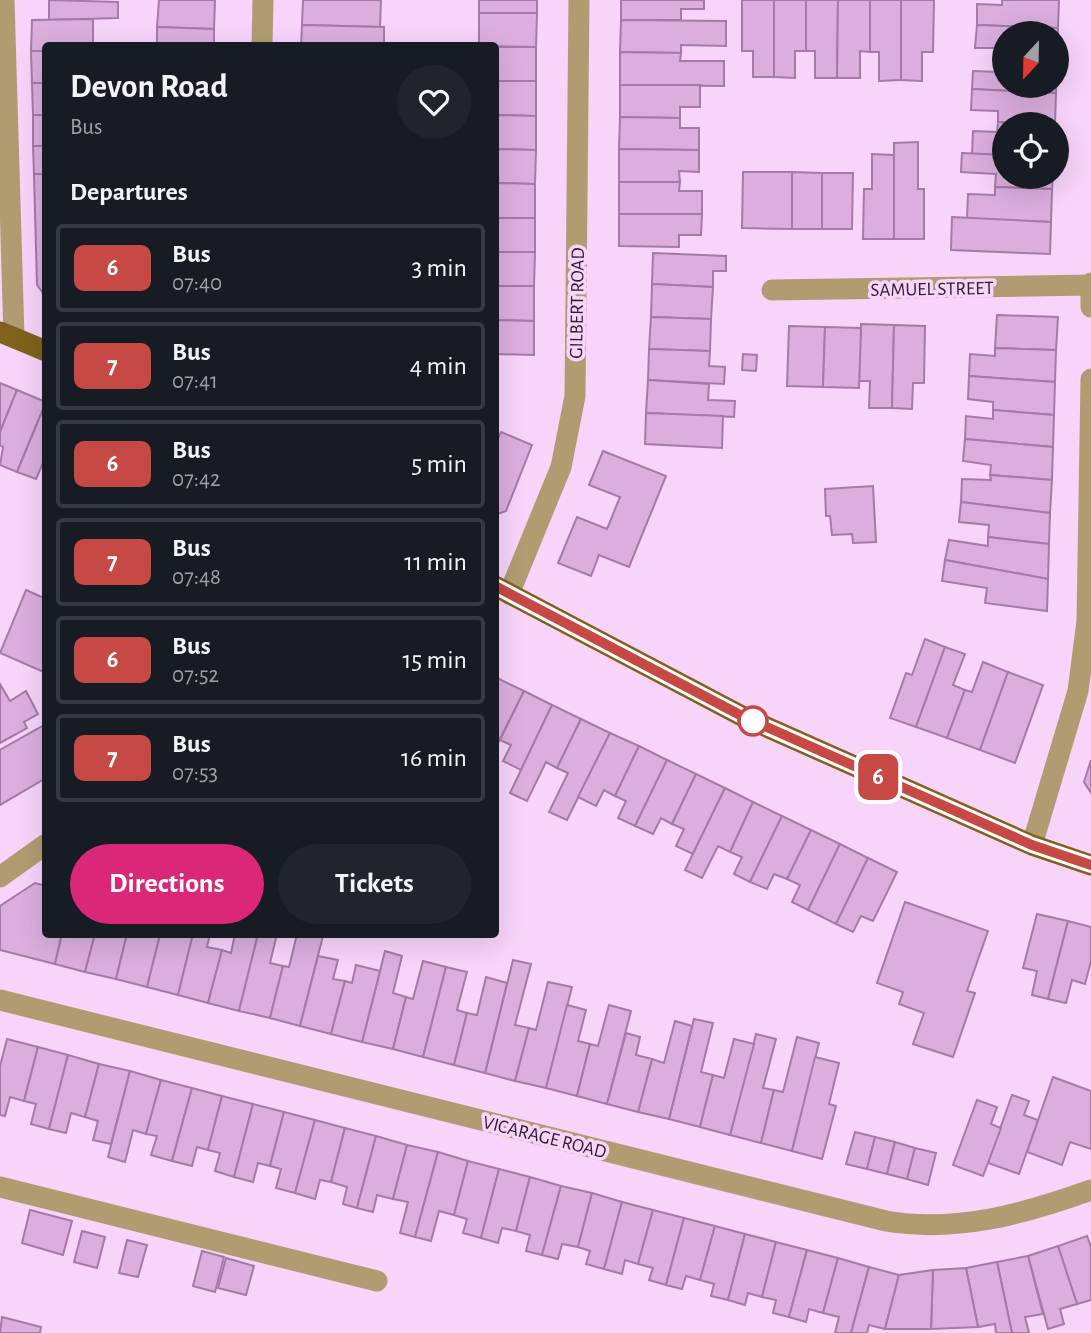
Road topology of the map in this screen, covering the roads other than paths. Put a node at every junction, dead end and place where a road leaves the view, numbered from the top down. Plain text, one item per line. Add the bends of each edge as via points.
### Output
1 (4, 0) edge
2 (264, 0) edge
3 (579, 0) edge
4 (262, 42) edge
5 (1091, 284) edge
6 (772, 290) dead end
7 (1091, 307) edge
8 (7, 334) edge
9 (42, 349) edge
10 (1091, 380) edge
11 (502, 590) edge
12 (1032, 845) junction
13 (42, 847) edge
14 (1091, 865) edge
15 (0, 877) edge
16 (0, 1000) edge
17 (0, 1186) edge
18 (1091, 1190) edge
19 (377, 1281) dead end

1 - 8 street
2 - 4 street
3 - 11 street, GILBERT ROAD via 575,396 561,467
5 - 6 street, SAMUEL STREET
5 - 7 street
8 - 9 main road
10 - 12 street via 1087,621 1078,691
11 - 12 main road via 742,716
12 - 14 main road
13 - 15 street
16 - 18 street, VICARAGE ROAD via 909,1225 1006,1217
17 - 19 street

